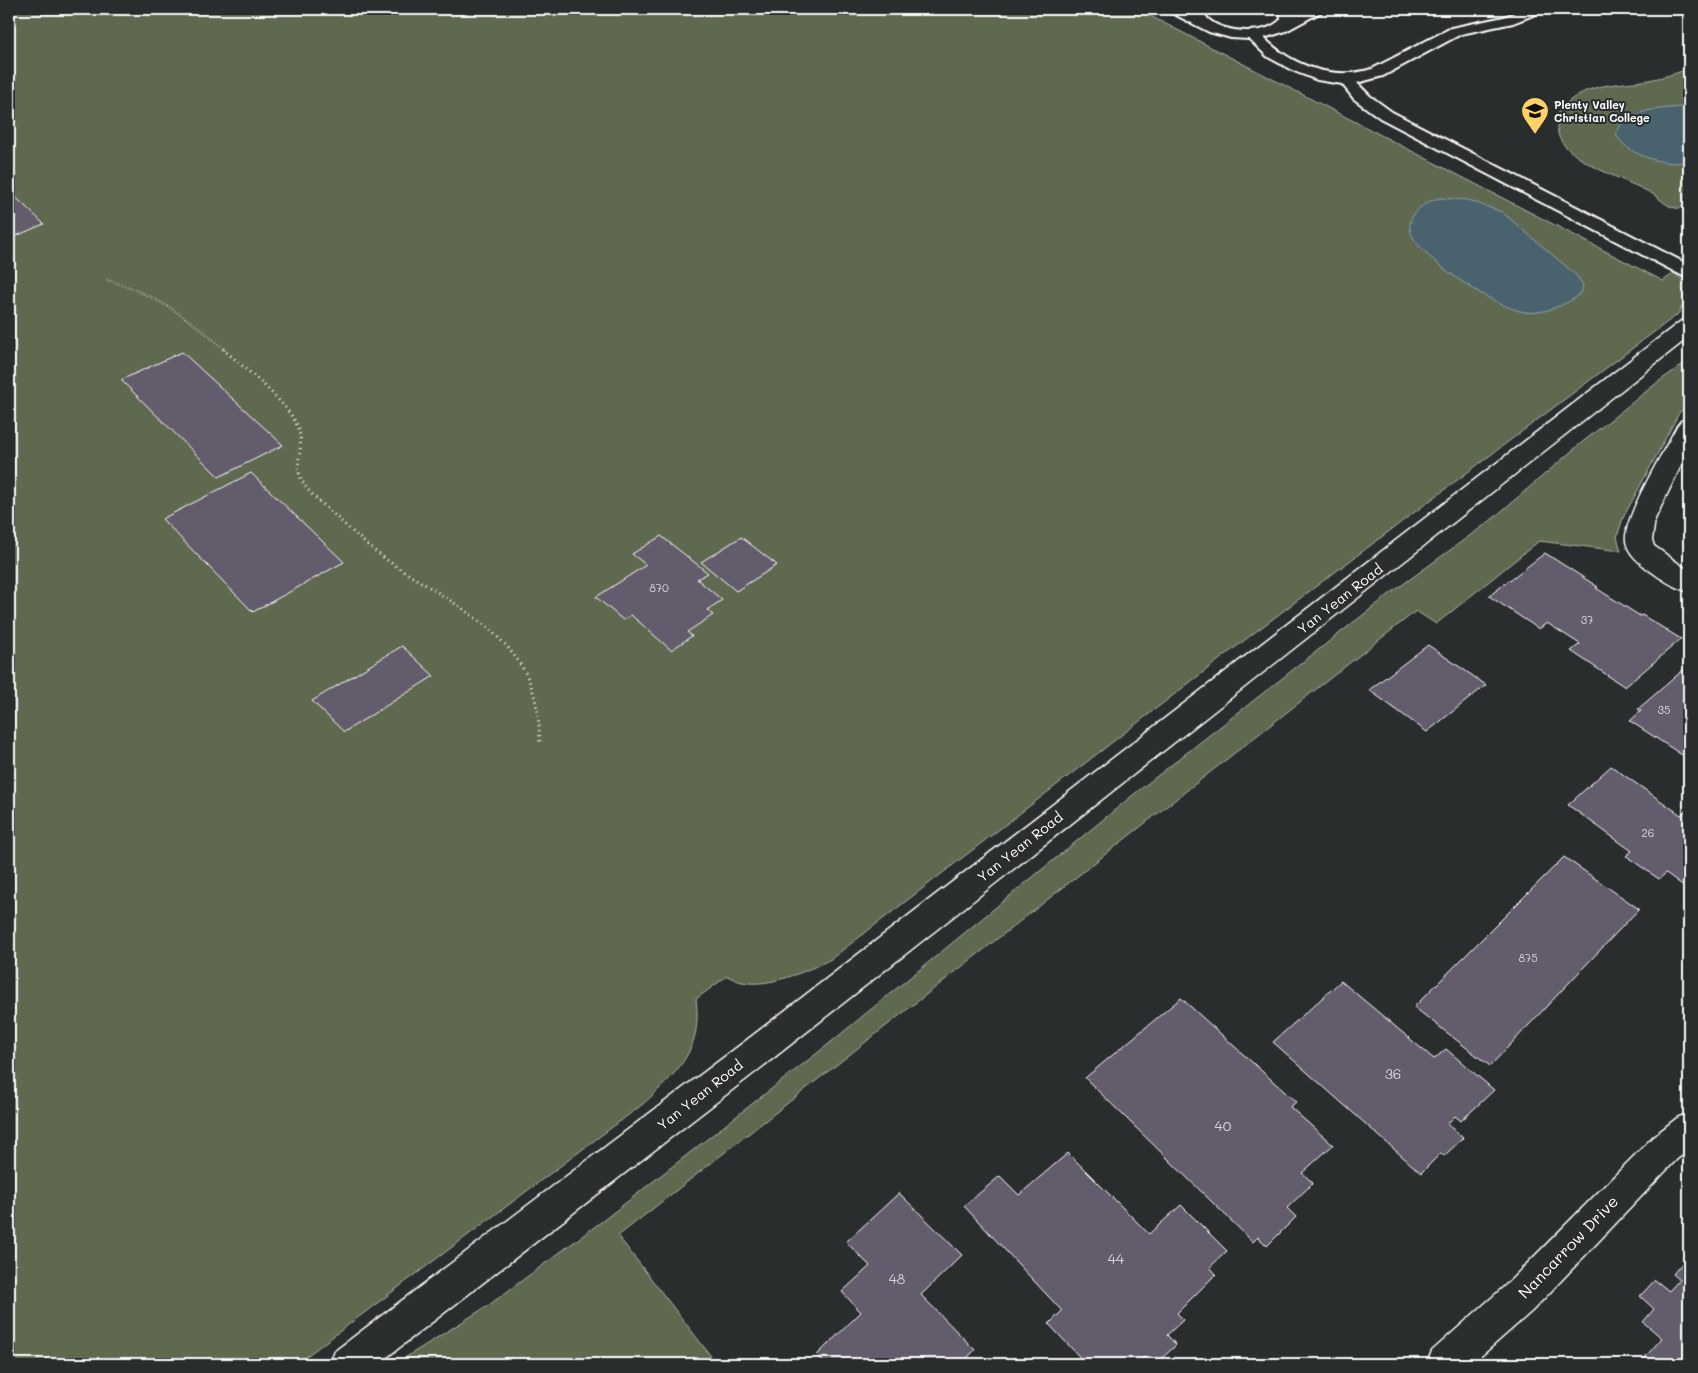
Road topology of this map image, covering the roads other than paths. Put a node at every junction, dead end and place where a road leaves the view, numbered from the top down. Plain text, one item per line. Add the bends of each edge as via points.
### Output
1 (1175, 9) edge
2 (1195, 9) edge
3 (1288, 9) edge
4 (1316, 9) edge
5 (1536, 9) edge
6 (1462, 18) dead end
7 (1205, 24) junction
8 (1285, 26) junction
9 (1450, 33) junction
10 (1253, 35) junction
11 (1347, 80) junction
12 (1689, 272) edge
13 (1689, 326) edge
14 (1689, 426) edge
15 (1689, 583) edge
16 (1689, 1129) edge
17 (348, 1364) edge
18 (1445, 1364) edge

1 - 7 lane
2 - 7 lane
3 - 8 lane via 1290,20
4 - 8 lane
5 - 9 lane via 1508,20
6 - 9 lane
7 - 10 lane via 1226,32
8 - 10 lane via 1277,31
9 - 11 lane via 1389,68
10 - 11 lane via 1262,47 1293,65 1327,78
11 - 12 lane via 1364,100 1386,115
13 - 17 main road, Yan Yean Road via 796,1021
14 - 15 main road via 1642,519 1639,540 1643,551 1663,568
16 - 18 main road, Nancarrow Drive via 1665,1148 1519,1298

